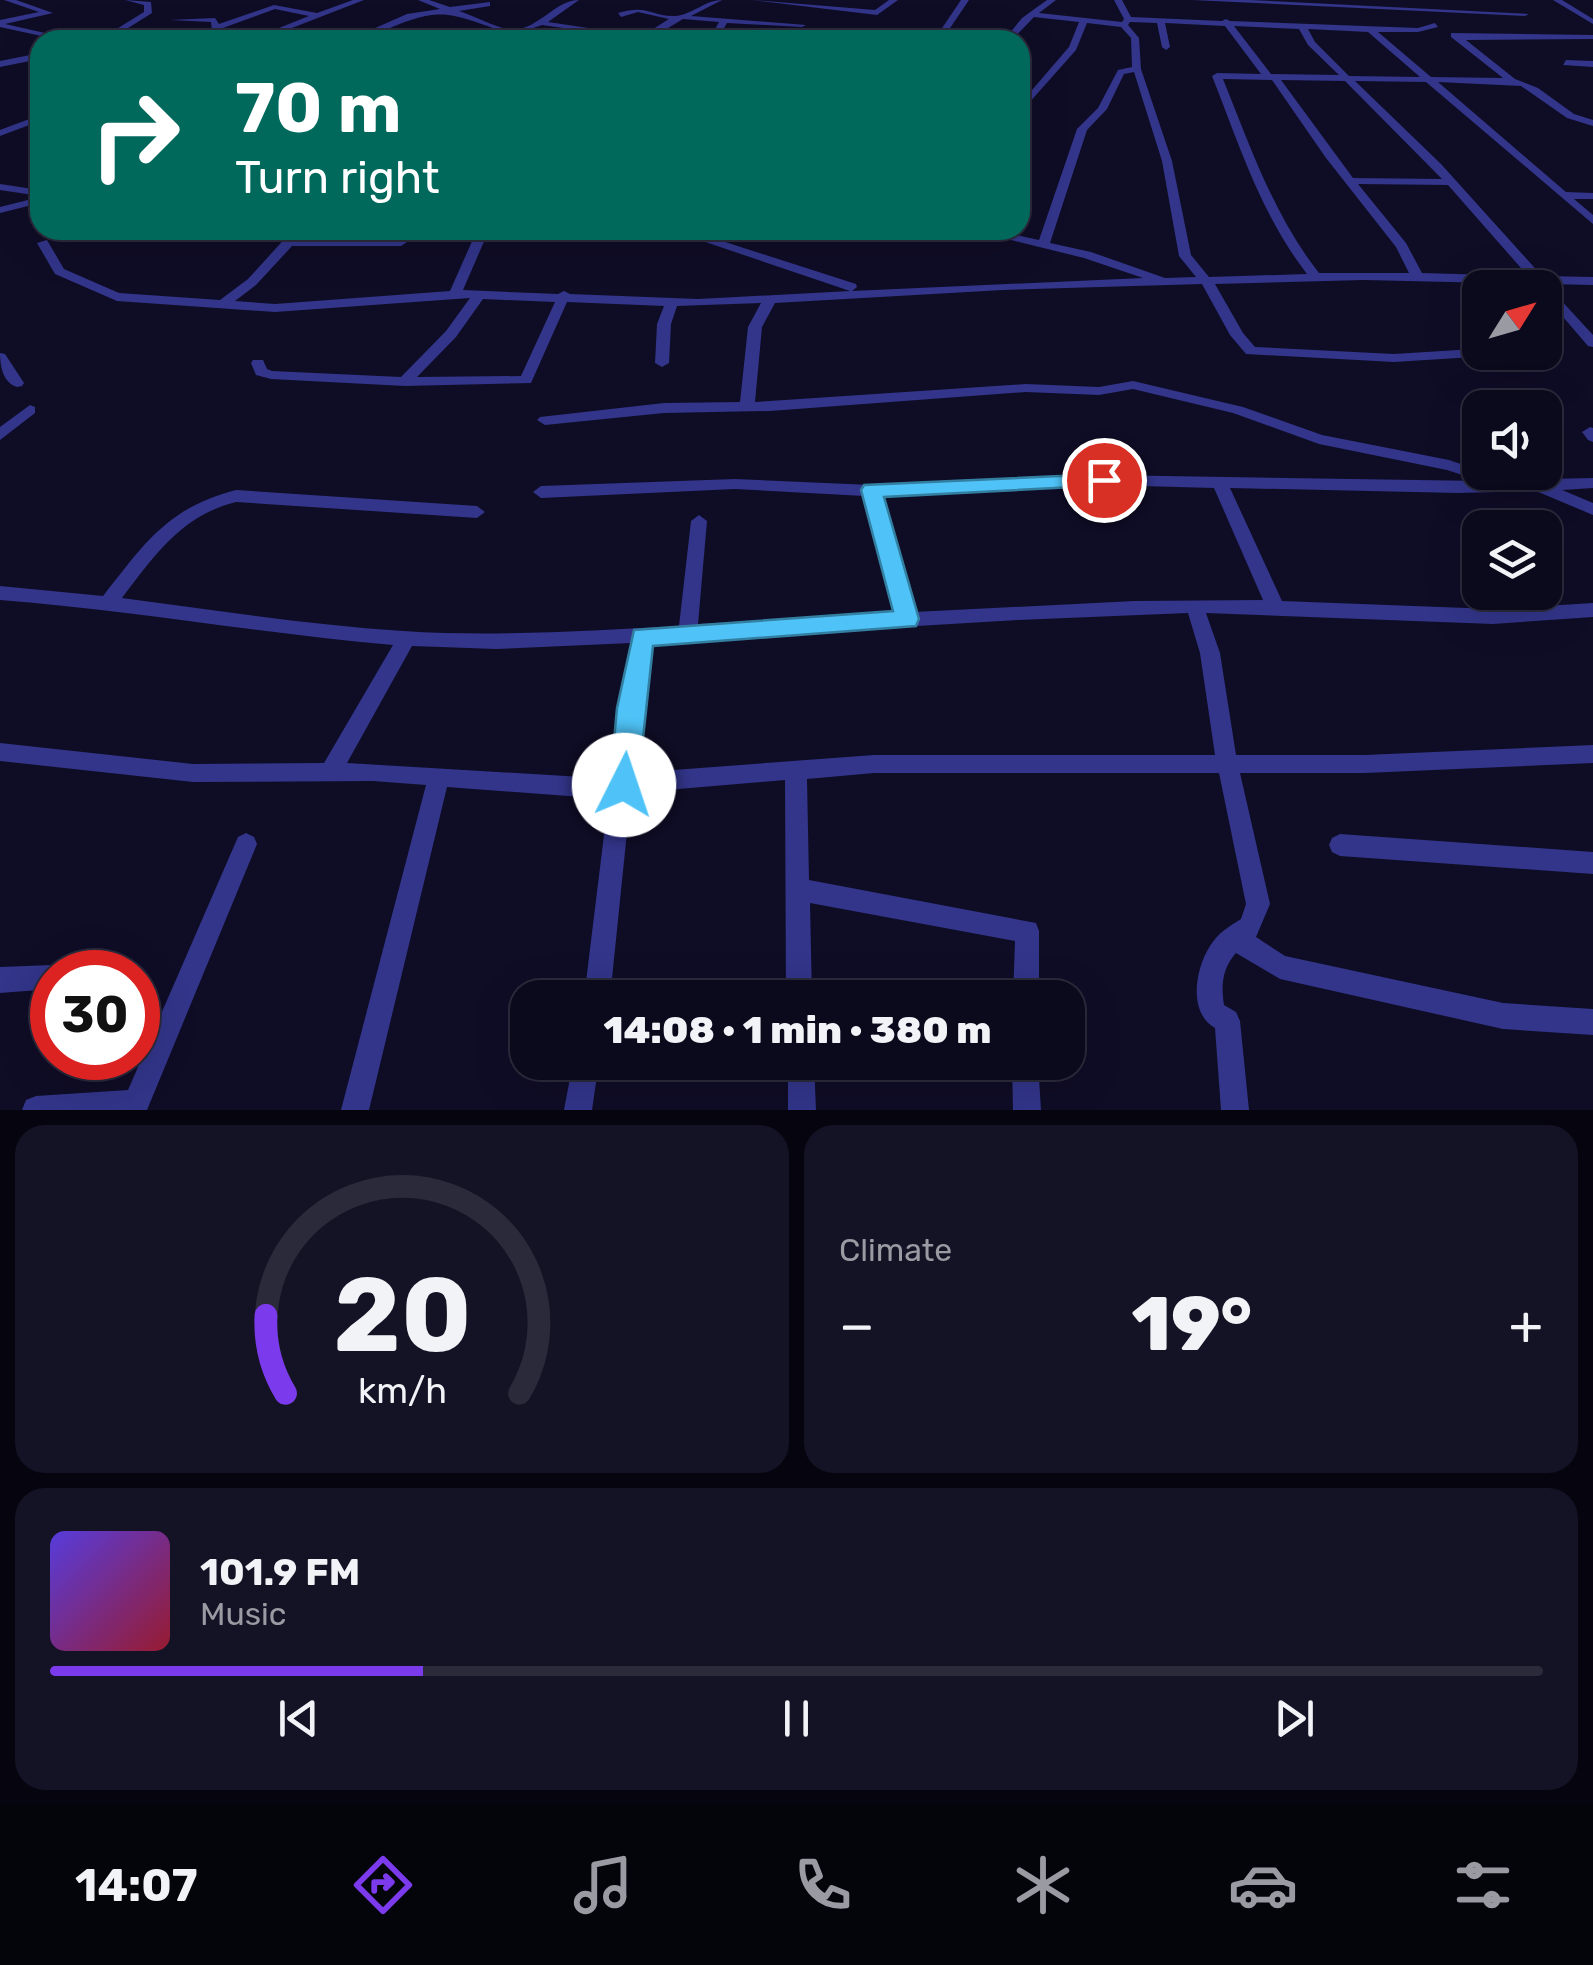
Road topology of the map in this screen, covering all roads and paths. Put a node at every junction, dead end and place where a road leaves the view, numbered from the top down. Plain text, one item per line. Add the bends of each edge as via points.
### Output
1 (8, 0) edge
2 (129, 0) edge
3 (160, 0) edge
4 (360, 0) edge
5 (422, 0) edge
6 (574, 0) edge
7 (718, 0) edge
8 (756, 0) edge
9 (894, 0) edge
10 (965, 0) edge
11 (1052, 0) edge
12 (1118, 0) edge
13 (1196, 0) edge
14 (1377, 0) edge
15 (1504, 0) edge
16 (1556, 0) edge
17 (148, 4) junction
18 (487, 4) dead end
19 (452, 8) junction
20 (1391, 9) junction
21 (1411, 10) junction
22 (1486, 13) junction
23 (1526, 14) junction
24 (415, 15) junction
25 (621, 15) dead end
26 (1035, 15) junction
27 (319, 16) junction
28 (674, 18) junction
29 (686, 18) junction
30 (174, 20) dead end
31 (1592, 20) edge
32 (1160, 21) junction
33 (1226, 21) junction
34 (723, 22) junction
35 (1126, 22) junction
36 (0, 23) edge
37 (541, 23) junction
38 (1084, 23) junction
39 (438, 24) dead end
40 (802, 25) dead end
41 (1435, 25) junction
42 (1302, 26) junction
43 (218, 27) junction
44 (1370, 29) junction
45 (30, 30) edge
46 (120, 30) edge
47 (217, 30) edge
48 (280, 30) edge
49 (378, 30) edge
50 (506, 30) edge
51 (518, 30) edge
52 (585, 30) edge
53 (657, 30) edge
54 (719, 30) edge
55 (945, 30) edge
56 (1019, 30) edge
57 (1523, 36) junction
58 (1562, 36) junction
59 (1593, 37) edge
60 (1458, 38) junction
61 (1166, 46) dead end
62 (30, 58) edge
63 (0, 64) edge
64 (1566, 64) dead end
65 (1593, 64) edge
66 (1137, 69) junction
67 (1273, 79) junction
68 (1349, 80) junction
69 (1428, 82) junction
70 (1512, 82) junction
71 (1030, 86) edge
72 (30, 121) edge
73 (1573, 121) junction
74 (0, 123) edge
75 (1593, 123) edge
76 (17, 125) junction
77 (30, 128) edge
78 (0, 134) edge
79 (1588, 137) dead end
80 (1350, 180) junction
81 (1450, 182) junction
82 (0, 187) edge
83 (30, 194) edge
84 (1567, 194) junction
85 (1593, 196) edge
86 (30, 200) edge
87 (0, 210) edge
88 (1593, 221) edge
89 (479, 240) edge
90 (707, 240) edge
91 (1021, 240) edge
92 (288, 242) joint
93 (401, 242) dead end
94 (43, 244) dead end
95 (1043, 245) junction
96 (1529, 270) edge
97 (1417, 276) junction
98 (1317, 279) junction
99 (1462, 280) edge
100 (1166, 282) junction
101 (1593, 282) edge
102 (1205, 284) junction
103 (1562, 284) edge
104 (868, 292) junction
105 (455, 294) junction
106 (564, 295) junction
107 (771, 297) junction
108 (477, 298) junction
109 (672, 301) junction
110 (222, 305) junction
111 (1562, 308) edge
112 (1593, 343) edge
113 (1462, 356) edge
114 (0, 357) edge
115 (258, 363) dead end
116 (662, 363) dead end
117 (17, 382) dead end
118 (405, 382) junction
119 (747, 406) junction
120 (30, 410) dead end
121 (545, 420) dead end
122 (0, 435) edge
123 (1407, 458) junction
124 (1462, 469) edge
125 (1593, 483) edge
126 (1415, 484) junction
127 (1220, 486) junction
128 (1562, 486) edge
129 (1462, 488) edge
130 (871, 490) junction
131 (1548, 490) edge
132 (541, 492) dead end
133 (1593, 508) edge
134 (477, 512) dead end
135 (698, 521) dead end
136 (0, 594) edge
137 (109, 601) junction
138 (1274, 604) junction
139 (1195, 606) junction
140 (1593, 610) edge
141 (907, 619) junction
142 (688, 632) junction
143 (642, 637) junction
144 (406, 640) junction
145 (0, 752) edge
146 (1593, 754) edge
147 (1228, 763) junction
148 (796, 768) junction
149 (330, 773) junction
150 (439, 777) junction
151 (624, 785) junction
152 (246, 844) dead end
153 (1340, 845) dead end
154 (1593, 863) edge
155 (797, 890) junction
156 (1233, 937) junction
157 (30, 978) edge
158 (0, 980) edge
159 (599, 980) edge
160 (799, 980) edge
161 (1026, 980) edge
162 (1593, 1022) edge
163 (583, 1080) edge
164 (801, 1080) edge
165 (1026, 1080) edge
166 (135, 1107) edge
167 (36, 1110) edge
168 (355, 1110) edge
169 (578, 1110) edge
170 (802, 1110) edge
171 (1027, 1110) edge
172 (1236, 1110) edge

1 - 36 street via 49,14
2 - 17 street
3 - 17 street
4 - 27 street
5 - 19 street
6 - 37 street
7 - 29 street
8 - 9 street via 877,14
10 - 55 street
11 - 26 street
12 - 35 street
13 - 20 street
14 - 20 street
15 - 23 street
16 - 31 street
17 - 46 street via 148,13
18 - 19 street
19 - 24 street
19 - 50 street
20 - 21 street
21 - 22 street
21 - 41 street
22 - 23 street
22 - 57 street
23 - 58 street
24 - 39 street
24 - 49 street
25 - 28 street via 638,10
26 - 38 street
26 - 56 street
27 - 43 street via 274,7
27 - 48 street
28 - 29 street
28 - 53 street
29 - 34 street
30 - 43 street via 210,18
32 - 33 street
32 - 35 street
32 - 61 street
33 - 42 street
33 - 67 street
34 - 40 street
34 - 54 street
35 - 38 street
35 - 66 street via 1135,38
36 - 45 street
37 - 51 street
37 - 52 street
38 - 71 street via 1072,48
41 - 44 street
41 - 60 street
42 - 44 street
42 - 68 street
43 - 47 street
44 - 69 street
57 - 58 street
57 - 60 street
58 - 59 street
60 - 70 street
62 - 63 street
64 - 65 street
66 - 95 street via 1121,72 1082,130
66 - 102 street via 1167,161 1185,256
67 - 68 street
67 - 80 street
67 - 98 street via 1218,76 1262,190
68 - 69 street
68 - 81 street
69 - 70 street
69 - 84 street
70 - 73 street via 1544,92
72 - 76 street
73 - 75 street
73 - 79 street
74 - 76 street
76 - 77 street
76 - 78 street
80 - 81 street
80 - 97 street
81 - 96 street
82 - 83 street
84 - 85 street
84 - 88 street
86 - 87 street
89 - 105 street
90 - 104 street
91 - 95 street
92 - 93 street
92 - 110 street
94 - 110 street via 59,271 117,298
95 - 100 street
97 - 98 street
97 - 99 street
98 - 102 street
100 - 102 street
100 - 104 street
101 - 103 street
102 - 113 street via 1226,308 1237,335 1258,354
104 - 107 street
105 - 108 street
105 - 110 street via 275,308
106 - 108 street
106 - 109 street
106 - 118 street via 522,382
107 - 109 street
107 - 119 street via 754,327
108 - 118 street
109 - 116 street
111 - 112 street
114 - 117 street
115 - 118 street via 271,375
119 - 121 street
119 - 123 street via 1146,386 1319,439
120 - 122 street
123 - 124 street
123 - 126 street via 1401,473
125 - 128 street
126 - 127 street
126 - 129 street
127 - 130 street via 1085,481
127 - 138 street
130 - 132 street via 735,484
130 - 141 street
131 - 133 street
134 - 137 street via 215,499 187,511
135 - 142 street
136 - 137 street
137 - 144 street
138 - 139 street
138 - 140 street via 1440,615
139 - 141 street
139 - 147 street
141 - 142 street
142 - 143 street
143 - 144 street
143 - 151 street
144 - 149 street
145 - 149 street via 194,773
146 - 147 street
147 - 148 street
147 - 156 street via 1258,904 1250,927
148 - 151 street
148 - 155 street
149 - 150 street
150 - 151 street
150 - 168 street
151 - 159 street
152 - 166 street
153 - 154 street
155 - 160 street
155 - 161 street via 1027,930
156 - 162 street via 1280,967 1503,1016
156 - 172 street via 1211,959 1209,997 1212,1013 1227,1021
157 - 158 street
163 - 169 street
164 - 170 street
165 - 171 street
166 - 167 street

